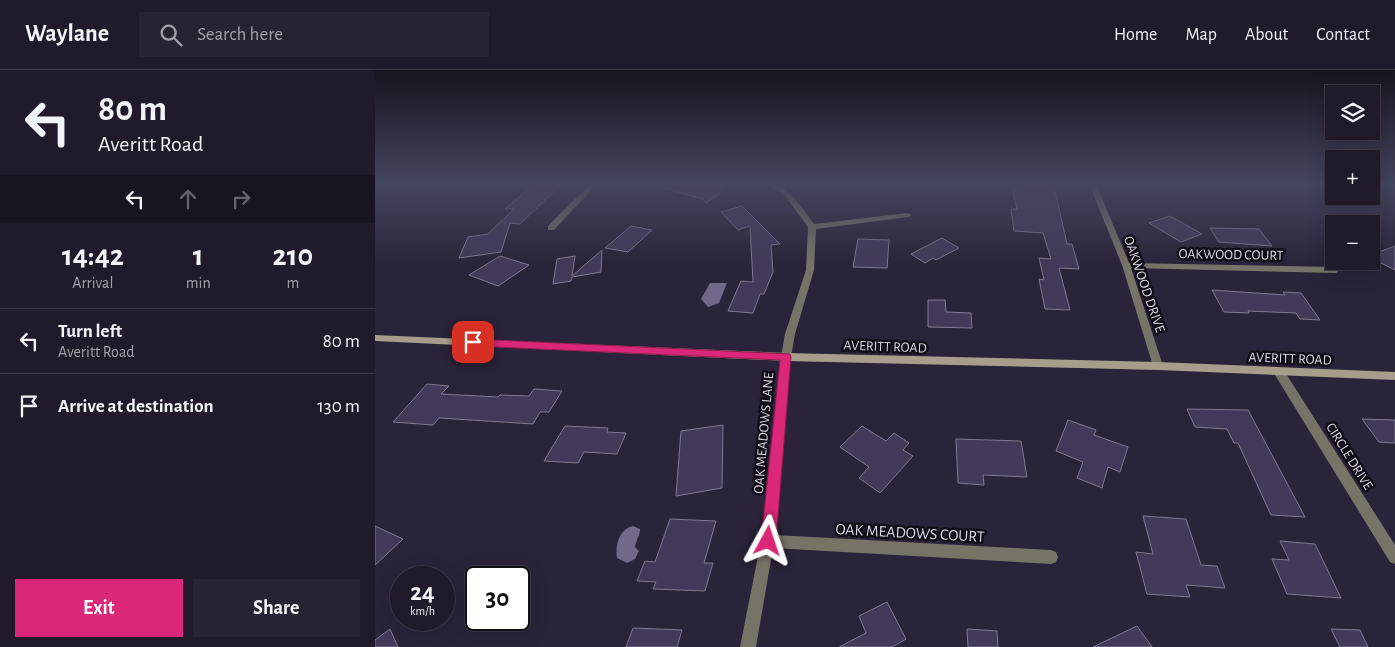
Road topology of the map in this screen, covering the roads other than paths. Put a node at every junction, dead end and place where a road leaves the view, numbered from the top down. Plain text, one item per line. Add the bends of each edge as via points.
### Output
1 (568, 211) edge
2 (800, 211) edge
3 (1103, 211) edge
4 (908, 215) dead end
5 (812, 227) junction
6 (551, 228) dead end
7 (1126, 265) junction
8 (1325, 270) edge
9 (375, 338) edge
10 (786, 357) junction
11 (1157, 366) junction
12 (1279, 372) junction
13 (1395, 376) edge
14 (768, 541) junction
15 (1051, 557) dead end
16 (1395, 557) edge
17 (748, 647) edge

1 - 6 street
2 - 5 street
3 - 7 street, OAKWOOD DRIVE
4 - 5 street
5 - 10 street, OAK MEADOWS LANE via 810,270
7 - 8 street, OAKWOOD COURT
7 - 11 street, OAKWOOD DRIVE
9 - 10 street, AVERITT ROAD
10 - 11 street, AVERITT ROAD
10 - 14 street, OAK MEADOWS LANE
11 - 12 street, AVERITT ROAD
12 - 13 street, AVERITT ROAD
12 - 16 street, CIRCLE DRIVE
14 - 15 street, OAK MEADOWS COURT
14 - 17 street, OAK MEADOWS LANE

